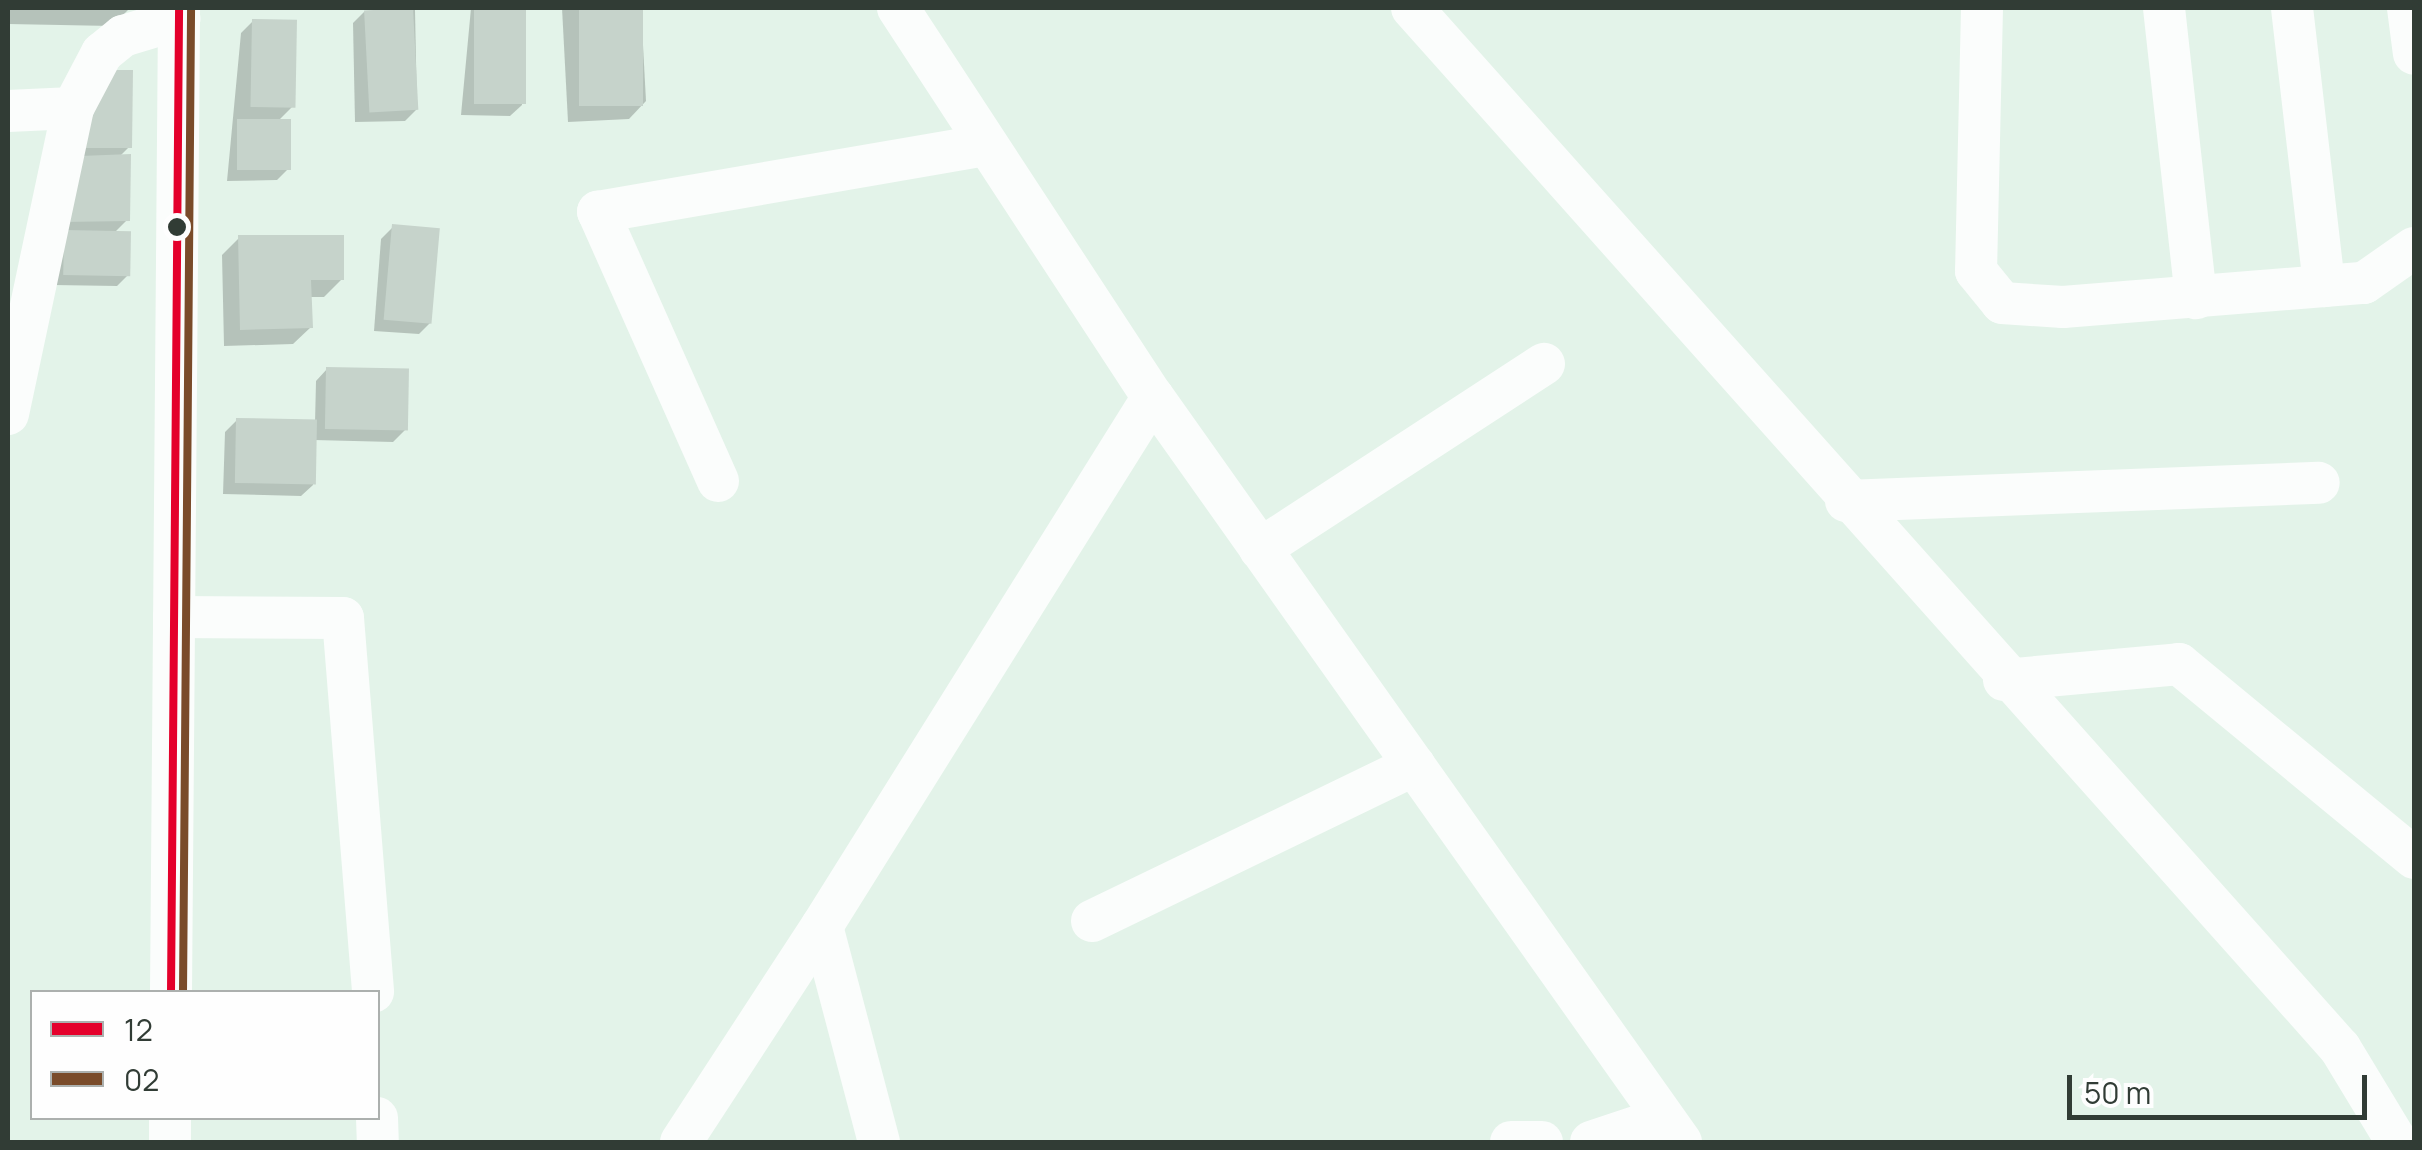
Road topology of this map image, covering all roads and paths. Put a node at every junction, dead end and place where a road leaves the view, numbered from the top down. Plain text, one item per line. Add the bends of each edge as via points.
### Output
1 (898, 8) edge
2 (1412, 8) edge
3 (1982, 8) edge
4 (2164, 8) edge
5 (2292, 8) edge
6 (2408, 8) edge
7 (179, 14) edge
8 (2414, 54) edge
9 (73, 108) junction
10 (8, 111) edge
11 (985, 145) junction
12 (2414, 248) edge
13 (2324, 286) junction
14 (2196, 298) junction
15 (1544, 364) dead end
16 (1153, 398) junction
17 (8, 414) edge
18 (718, 481) dead end
19 (2319, 483) dead end
20 (1846, 501) junction
21 (1260, 549) junction
22 (174, 617) junction
23 (2004, 680) junction
24 (1414, 765) junction
25 (2414, 858) edge
26 (1092, 921) dead end
27 (822, 926) junction
28 (171, 990) edge
29 (373, 990) edge
30 (1672, 1130) edge
31 (681, 1142) edge
32 (879, 1142) edge
33 (1511, 1142) edge
34 (1542, 1142) edge
35 (1591, 1142) edge
36 (2397, 1142) edge

1 - 11 street
2 - 20 street
3 - 14 street via 1976,270 2002,304
4 - 14 street
5 - 13 street
6 - 8 street
7 - 9 street via 123,36 102,53
7 - 22 street
9 - 10 street
9 - 17 street
11 - 16 street
11 - 18 street via 598,212
12 - 13 street via 2364,283
13 - 14 street
15 - 21 street
16 - 21 street
16 - 27 street
19 - 20 street
20 - 23 street
21 - 24 street
22 - 28 street
22 - 29 street via 342,618
23 - 25 street via 2179,664
23 - 36 street via 2340,1048
24 - 26 street
24 - 30 street
27 - 31 street
27 - 32 street
30 - 35 street
33 - 34 street

